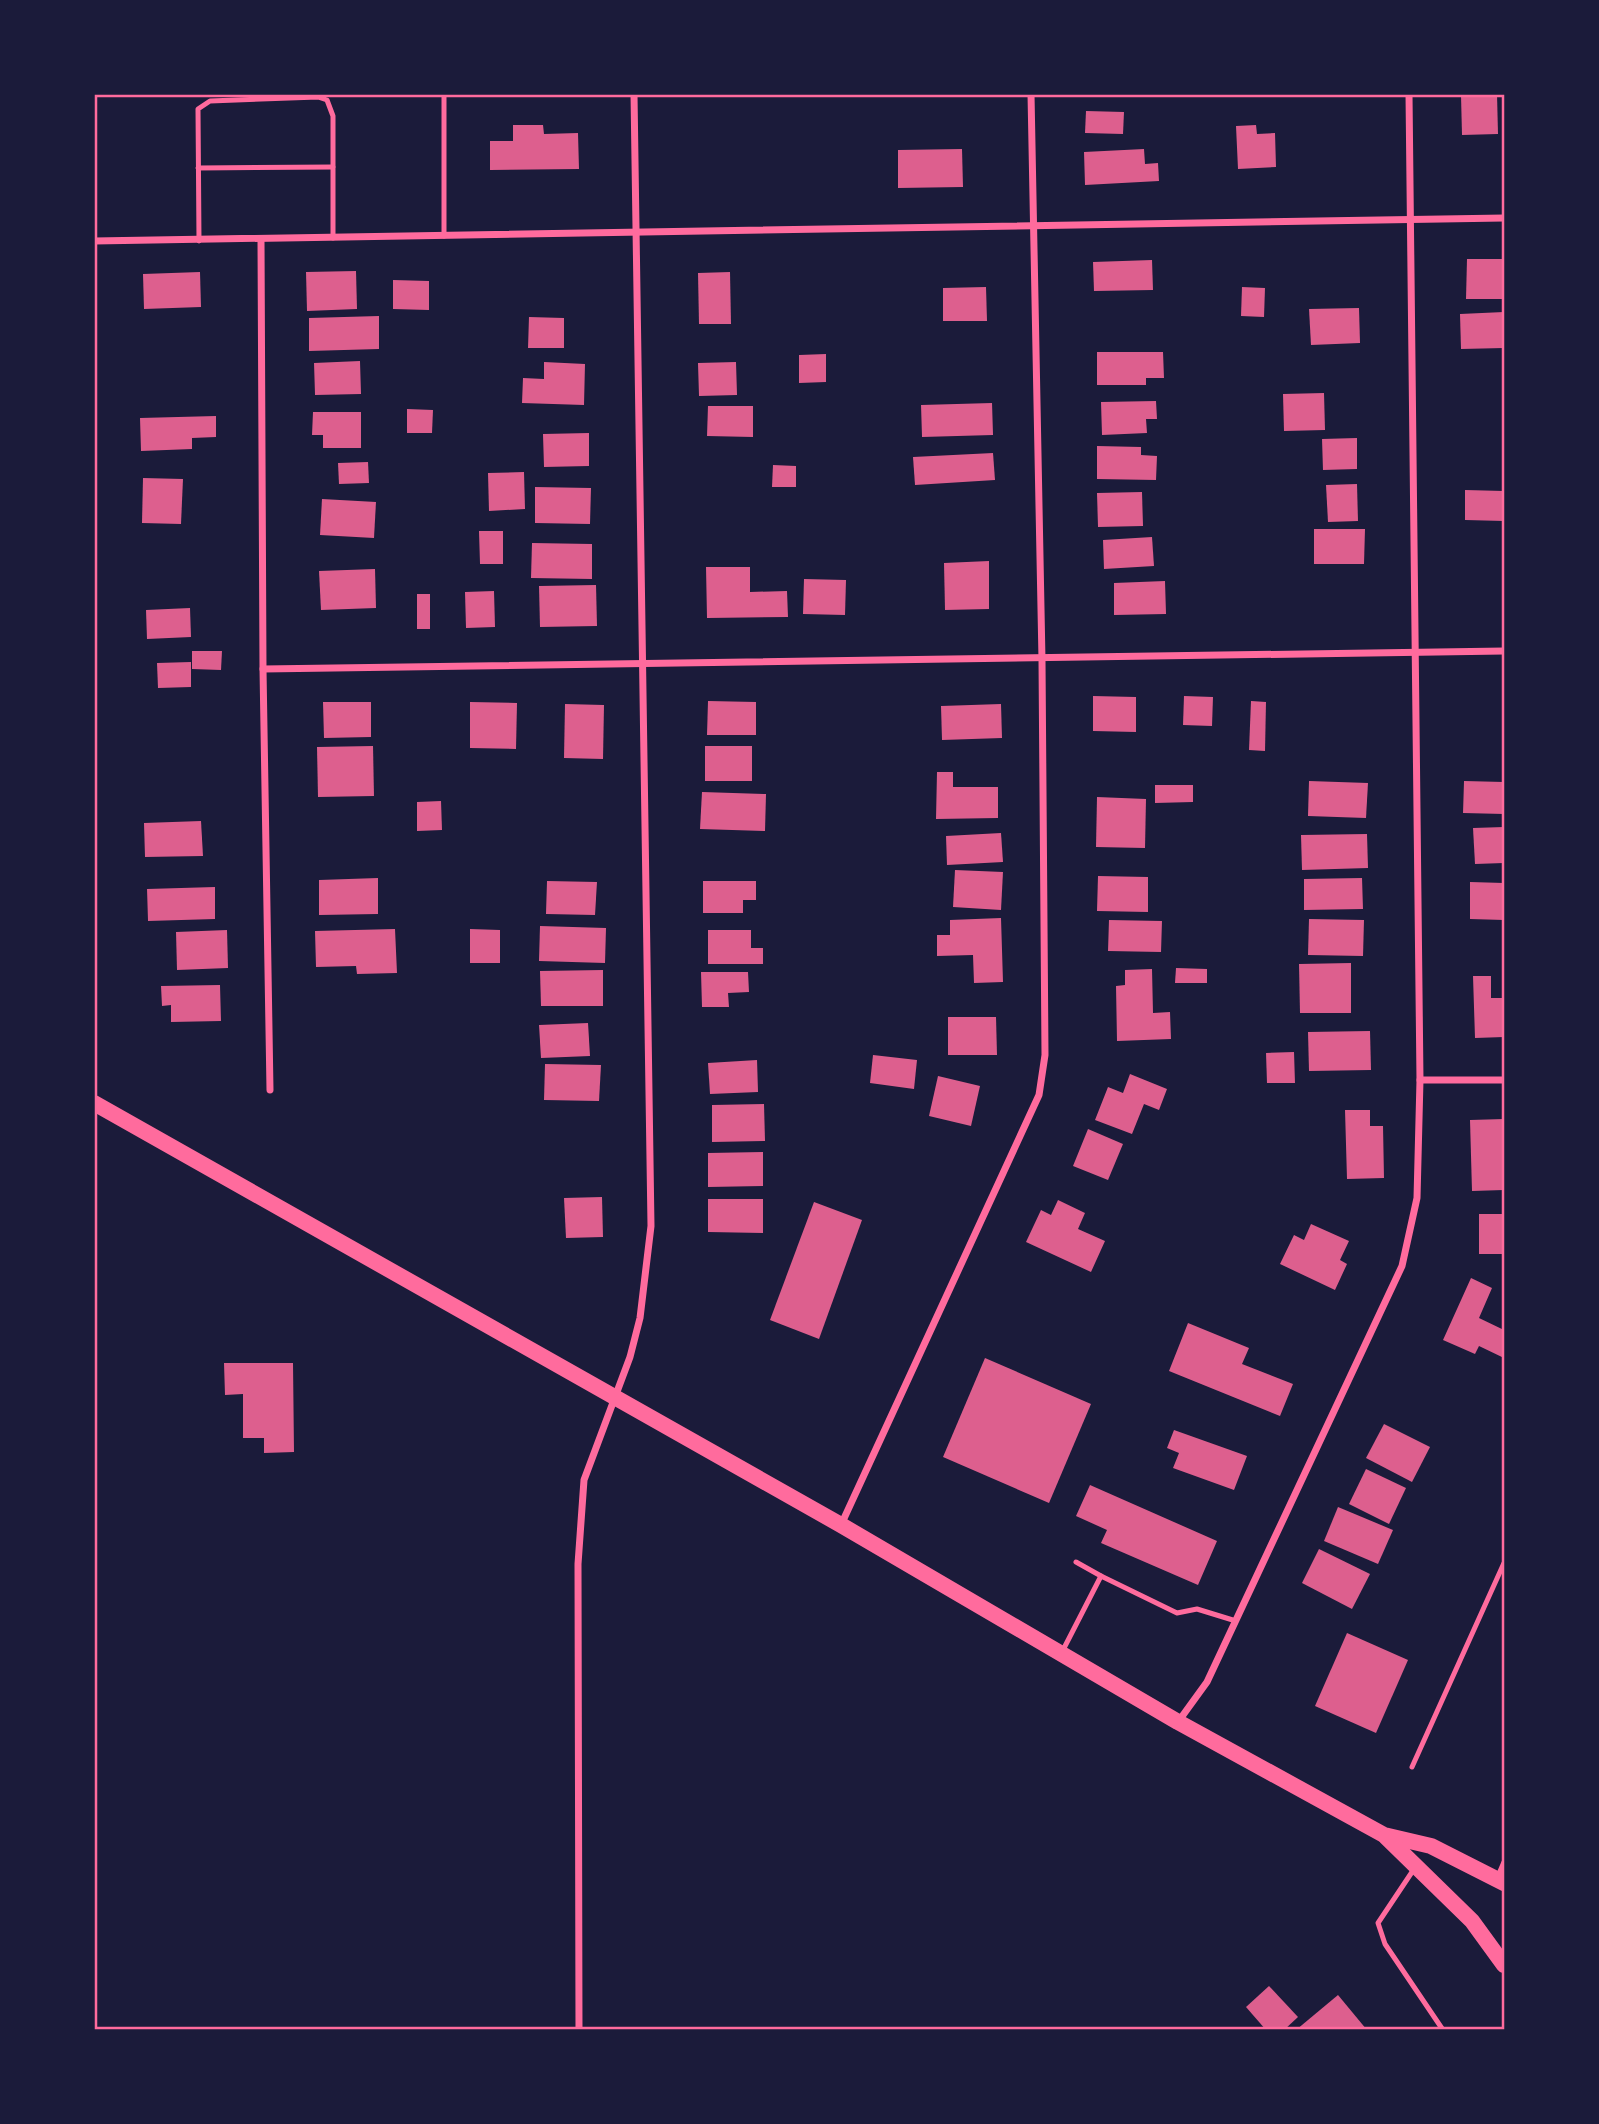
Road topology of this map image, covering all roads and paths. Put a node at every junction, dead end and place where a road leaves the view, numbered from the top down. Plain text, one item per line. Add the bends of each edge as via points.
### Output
1 (443, 94) edge
2 (634, 94) edge
3 (1031, 94) edge
4 (1409, 94) edge
5 (333, 167) junction
6 (198, 168) junction
7 (1504, 218) edge
8 (1412, 219) junction
9 (1033, 226) junction
10 (636, 232) junction
11 (444, 236) junction
12 (333, 239) junction
13 (261, 240) junction
14 (94, 241) edge
15 (199, 241) junction
16 (1504, 651) edge
17 (1417, 652) junction
18 (1042, 660) junction
19 (643, 664) junction
20 (263, 669) junction
21 (1420, 1080) junction
22 (1504, 1080) edge
23 (270, 1090) dead end
24 (94, 1102) edge
25 (614, 1398) junction
26 (841, 1525) junction
27 (1076, 1562) dead end
28 (1504, 1563) edge
29 (1101, 1576) junction
30 (1236, 1621) junction
31 (1061, 1653) junction
32 (1178, 1722) junction
33 (1412, 1767) dead end
34 (1384, 1835) junction
35 (1504, 1863) edge
36 (1416, 1867) junction
37 (1500, 1881) edge
38 (1504, 1965) edge
39 (579, 2029) edge
40 (1443, 2029) edge

1 - 11 lane
2 - 10 street
3 - 9 street
4 - 8 street
5 - 6 lane
5 - 6 lane via 331,106 318,97 204,104 197,116
5 - 12 lane
6 - 15 lane
7 - 8 street
8 - 9 street
8 - 17 street
9 - 10 street
9 - 18 street
10 - 11 street
10 - 19 street
11 - 12 street
12 - 13 street
13 - 15 street
13 - 20 street
14 - 15 street
16 - 17 street
17 - 18 street
17 - 21 street
18 - 19 street
18 - 26 street via 1045,1055 1039,1095
19 - 20 street
19 - 25 street via 651,1226 640,1318
20 - 23 street
21 - 22 street
21 - 30 street via 1417,1198 1402,1266
24 - 25 main road
25 - 26 main road
25 - 39 street via 584,1480 578,1564
26 - 31 main road
27 - 29 lane
28 - 33 lane
29 - 30 lane via 1177,1613 1197,1609
29 - 31 lane
30 - 32 street via 1207,1682
31 - 32 main road
32 - 34 main road
34 - 36 main road
34 - 37 main road via 1431,1846
35 - 37 lane
36 - 38 main road via 1472,1921
36 - 40 lane via 1378,1923 1385,1944

